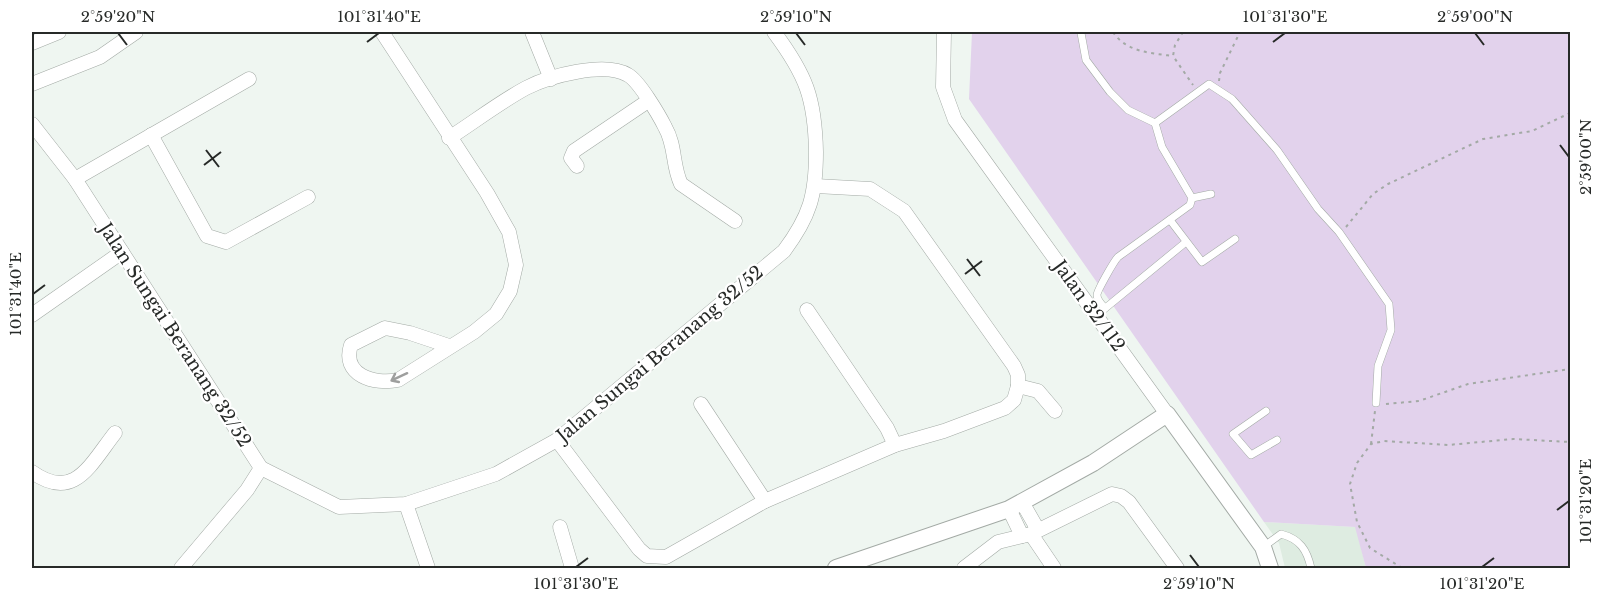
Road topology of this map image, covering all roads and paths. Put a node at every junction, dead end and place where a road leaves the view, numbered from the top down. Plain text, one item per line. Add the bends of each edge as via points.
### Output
1 (59, 32) edge
2 (136, 32) edge
3 (382, 32) edge
4 (532, 32) edge
5 (774, 32) edge
6 (944, 32) edge
7 (1113, 32) edge
8 (1183, 32) edge
9 (1240, 32) edge
10 (1081, 33) dead end
11 (32, 43) edge
12 (1173, 56) junction
13 (551, 78) junction
14 (249, 79) dead end
15 (32, 84) edge
16 (1220, 90) junction
17 (1198, 92) junction
18 (648, 101) junction
19 (1570, 113) edge
20 (1155, 123) junction
21 (32, 124) edge
22 (151, 135) junction
23 (449, 138) junction
24 (577, 166) dead end
25 (75, 179) junction
26 (816, 186) junction
27 (1211, 194) dead end
28 (308, 198) dead end
29 (1192, 198) junction
30 (1170, 220) junction
31 (735, 221) dead end
32 (1339, 232) junction
33 (1235, 239) dead end
34 (1186, 242) junction
35 (122, 252) junction
36 (807, 310) dead end
37 (1100, 312) junction
38 (32, 315) edge
39 (449, 346) junction
40 (1570, 369) edge
41 (1018, 386) junction
42 (1376, 403) junction
43 (701, 404) dead end
44 (1055, 411) dead end
45 (1266, 411) dead end
46 (1167, 414) junction
47 (115, 433) dead end
48 (557, 440) junction
49 (1277, 440) dead end
50 (1570, 442) edge
51 (1371, 444) junction
52 (895, 445) junction
53 (261, 468) junction
54 (32, 472) edge
55 (765, 501) junction
56 (406, 504) junction
57 (1016, 506) junction
58 (560, 527) dead end
59 (1030, 533) junction
60 (1263, 547) junction
61 (181, 568) edge
62 (428, 568) edge
63 (572, 568) edge
64 (836, 568) edge
65 (964, 568) edge
66 (1054, 568) edge
67 (1176, 568) edge
68 (1270, 568) edge
69 (1311, 568) edge
70 (1402, 568) edge

1 - 11 street
2 - 15 street via 99,57
3 - 23 street
4 - 13 street
5 - 26 street, Jalan Sungai Beranang 32/52 via 799,68 813,102
6 - 37 street, Jalan 32/112 via 943,87 955,120
7 - 12 path via 1132,49
8 - 12 path
9 - 16 path via 1220,73
10 - 20 lane via 1086,60 1110,92 1128,110
12 - 17 path
13 - 18 street via 607,68 619,70 631,76
13 - 23 street via 527,87
14 - 22 street
16 - 17 lane via 1209,84
16 - 32 lane via 1276,150
17 - 20 lane
18 - 24 street via 574,151 571,158
18 - 31 street via 674,146 681,184
19 - 32 path via 1532,131 1483,139 1396,180 1373,194 1354,220
20 - 29 lane via 1162,147
21 - 25 street, Jalan Sungai Beranang 32/52
22 - 25 street
22 - 28 street via 207,236 226,242
23 - 39 street via 509,232 516,265 510,291 496,314
25 - 35 street, Jalan Sungai Beranang 32/52
26 - 41 street via 870,189 904,211 1014,366
26 - 48 street, Jalan Sungai Beranang 32/52 via 802,227 784,251
27 - 29 lane
29 - 30 lane
30 - 34 lane
30 - 37 lane via 1108,267 1097,292
32 - 42 lane via 1389,304 1391,313 1391,330 1378,366
33 - 34 lane via 1202,262
34 - 37 lane
35 - 38 street
35 - 53 street, Jalan Sungai Beranang 32/52
36 - 52 street
37 - 46 street, Jalan 32/112
39 -> 39 street via 398,380 385,383 361,376 347,356 351,345 385,328
40 - 42 path via 1468,384 1419,401
41 - 44 street via 1038,391
41 - 52 street via 1014,400 1005,408
42 - 51 path
43 - 55 street
45 - 49 lane via 1233,434 1251,455
46 - 57 street via 1093,463
46 - 60 street, Jalan 32/112
47 - 54 street via 81,476 66,485 54,485
48 - 55 street via 647,556 657,558 675,553
48 - 56 street, Jalan Sungai Beranang 32/52 via 496,474
50 - 51 path via 1505,439 1448,445 1384,441
51 - 70 path via 1357,463 1350,484 1357,522 1370,548
52 - 55 street
53 - 56 street, Jalan Sungai Beranang 32/52 via 339,507
53 - 61 street via 248,490
56 - 62 street
57 - 59 street
57 - 64 street
58 - 63 street
59 - 65 street via 998,542
59 - 66 street
59 - 67 street via 1104,496 1122,496
60 - 68 street, Jalan 32/112
60 - 69 lane via 1281,534 1295,538 1308,555

